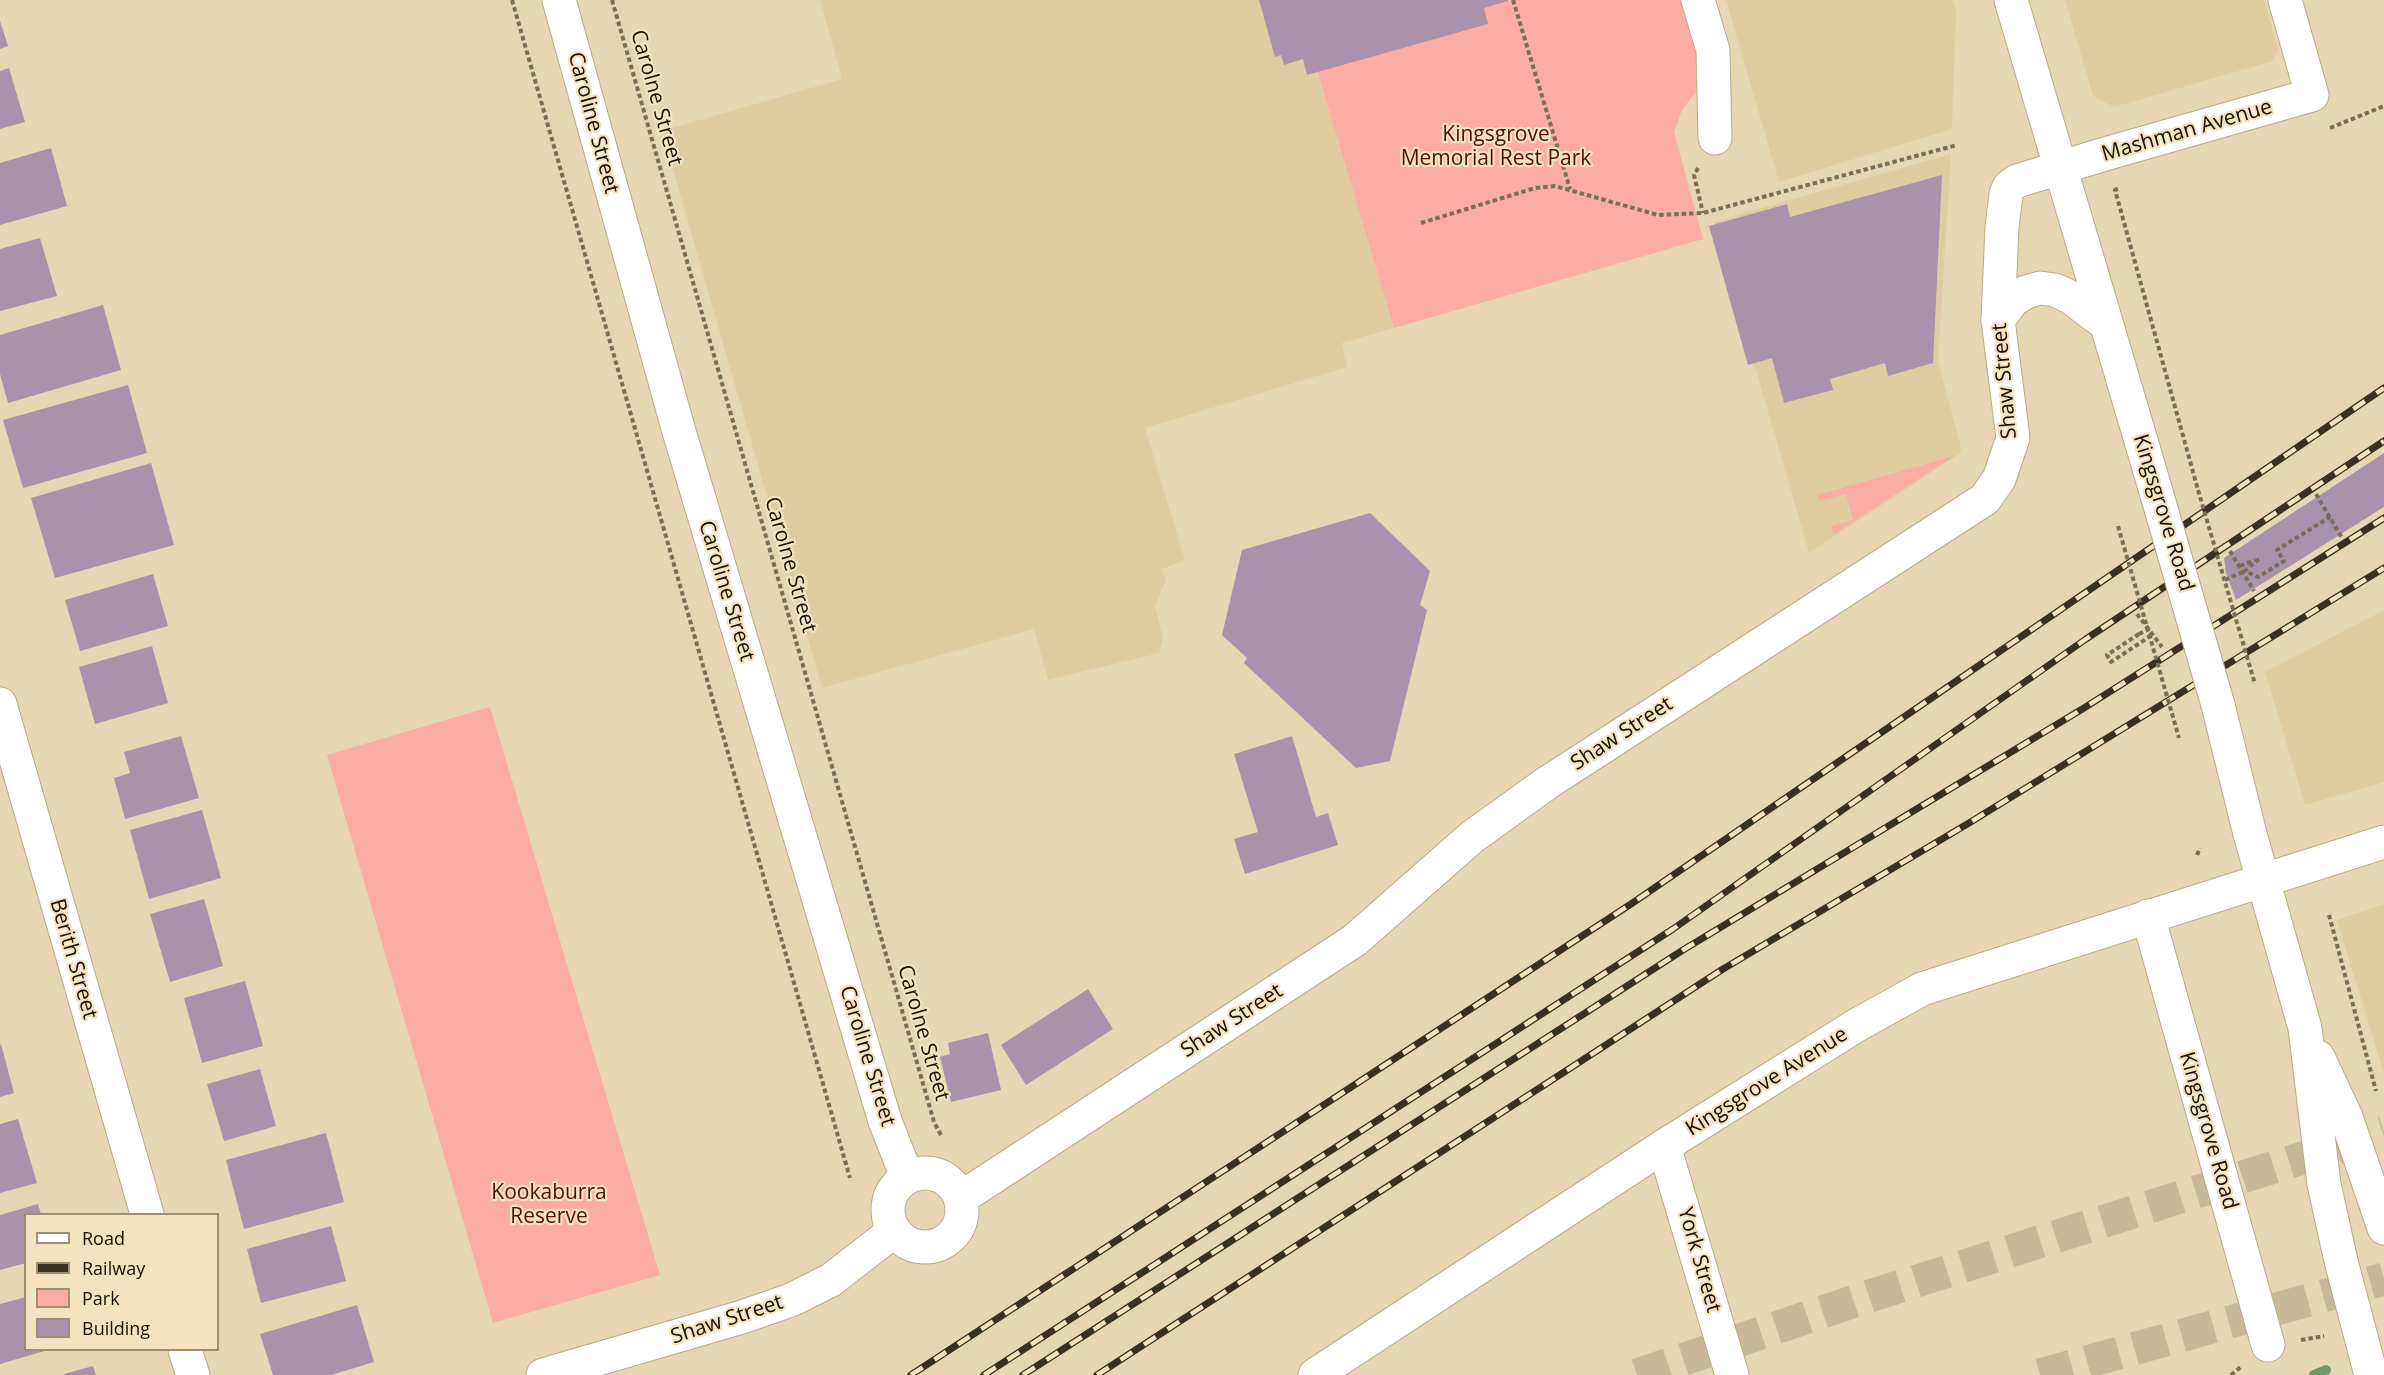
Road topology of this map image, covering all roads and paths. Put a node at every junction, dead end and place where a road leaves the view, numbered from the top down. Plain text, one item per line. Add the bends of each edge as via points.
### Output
1 (512, 0) edge
2 (559, 0) edge
3 (612, 0) edge
4 (1513, 0) edge
5 (1698, 0) edge
6 (2011, 0) edge
7 (2284, 0) edge
8 (2384, 106) edge
9 (2349, 122) dead end
10 (1715, 138) joint
11 (1958, 145) dead end
12 (2061, 168) junction
13 (1569, 189) junction
14 (2115, 190) dead end
15 (1703, 213) junction
16 (1421, 223) dead end
17 (1998, 320) junction
18 (2106, 324) junction
19 (2316, 494) dead end
20 (2330, 517) junction
21 (2118, 526) dead end
22 (2342, 538) dead end
23 (2230, 551) dead end
24 (2240, 566) junction
25 (2245, 571) junction
26 (2225, 580) junction
27 (2254, 591) dead end
28 (2137, 615) dead end
29 (2149, 629) junction
30 (2152, 635) junction
31 (2162, 647) dead end
32 (2255, 684) dead end
33 (0, 704) edge
34 (2178, 738) dead end
35 (2384, 842) edge
36 (2200, 848) dead end
37 (2197, 855) dead end
38 (2263, 880) junction
39 (2329, 915) dead end
40 (2148, 916) junction
41 (2305, 1028) junction
42 (2378, 1098) dead end
43 (942, 1137) dead end
44 (1664, 1146) junction
45 (907, 1177) junction
46 (850, 1178) dead end
47 (961, 1198) junction
48 (146, 1213) edge
49 (2384, 1228) edge
50 (894, 1231) junction
51 (2268, 1345) dead end
52 (185, 1351) edge
53 (193, 1375) edge
54 (543, 1375) edge
55 (1315, 1375) edge
56 (1732, 1375) edge
57 (2372, 1375) edge

1 - 46 path, Caroline Street
2 - 45 street, Caroline Street via 681,440 885,1121
3 - 43 path, Carolne Street via 933,1122
4 - 13 path
5 - 10 street via 1713,50
6 - 12 street, Kingsgrove Road
7 - 12 street, Mashman Avenue via 2312,95
8 - 9 path
10 - 15 path via 1694,175
11 - 15 path
12 - 17 street, Shaw Street via 2017,181 2006,194
12 - 18 street, Kingsgrove Road
13 - 15 path via 1658,215
13 - 16 path via 1535,188
14 - 26 path, bridge
17 - 18 street via 2013,300 2040,288 2070,297
17 - 47 street, Shaw Street via 2013,438 2002,473 1985,499 1538,790 1464,843 1355,940
18 - 38 street, Kingsgrove Road, bridge via 2218,705
19 - 20 path
20 - 22 path
20 - 25 path via 2277,550 2284,561 2258,577
21 - 29 path, bridge
23 - 24 path
24 - 25 path via 2259,559
24 - 27 path
25 - 26 path, bridge
26 - 32 path, bridge
28 - 30 path
29 - 30 path, bridge via 2107,655 2111,662
29 - 34 path, bridge
30 - 31 path
33 - 48 street, Berith Street
35 - 38 street, Kingsgrove Avenue
36 - 37 path
38 - 40 street, Kingsgrove Avenue
38 - 41 street, Kingsgrove Road
39 - 42 path
40 - 44 street, Kingsgrove Avenue via 1922,988
40 - 51 street, Kingsgrove Road
41 - 49 street, Kingsgrove Road via 2346,1117
41 - 57 street, Kingsgrove Road via 2324,1184 2340,1261
44 - 55 street, Kingsgrove Avenue
44 - 56 street, York Street
45 - 47 street via 939,1175 948,1180
45 - 50 street via 897,1185 889,1201 889,1220
47 - 50 street via 963,1210 956,1232 937,1246 913,1245
50 - 54 street, Shaw Street via 831,1280 791,1300
52 - 53 street

